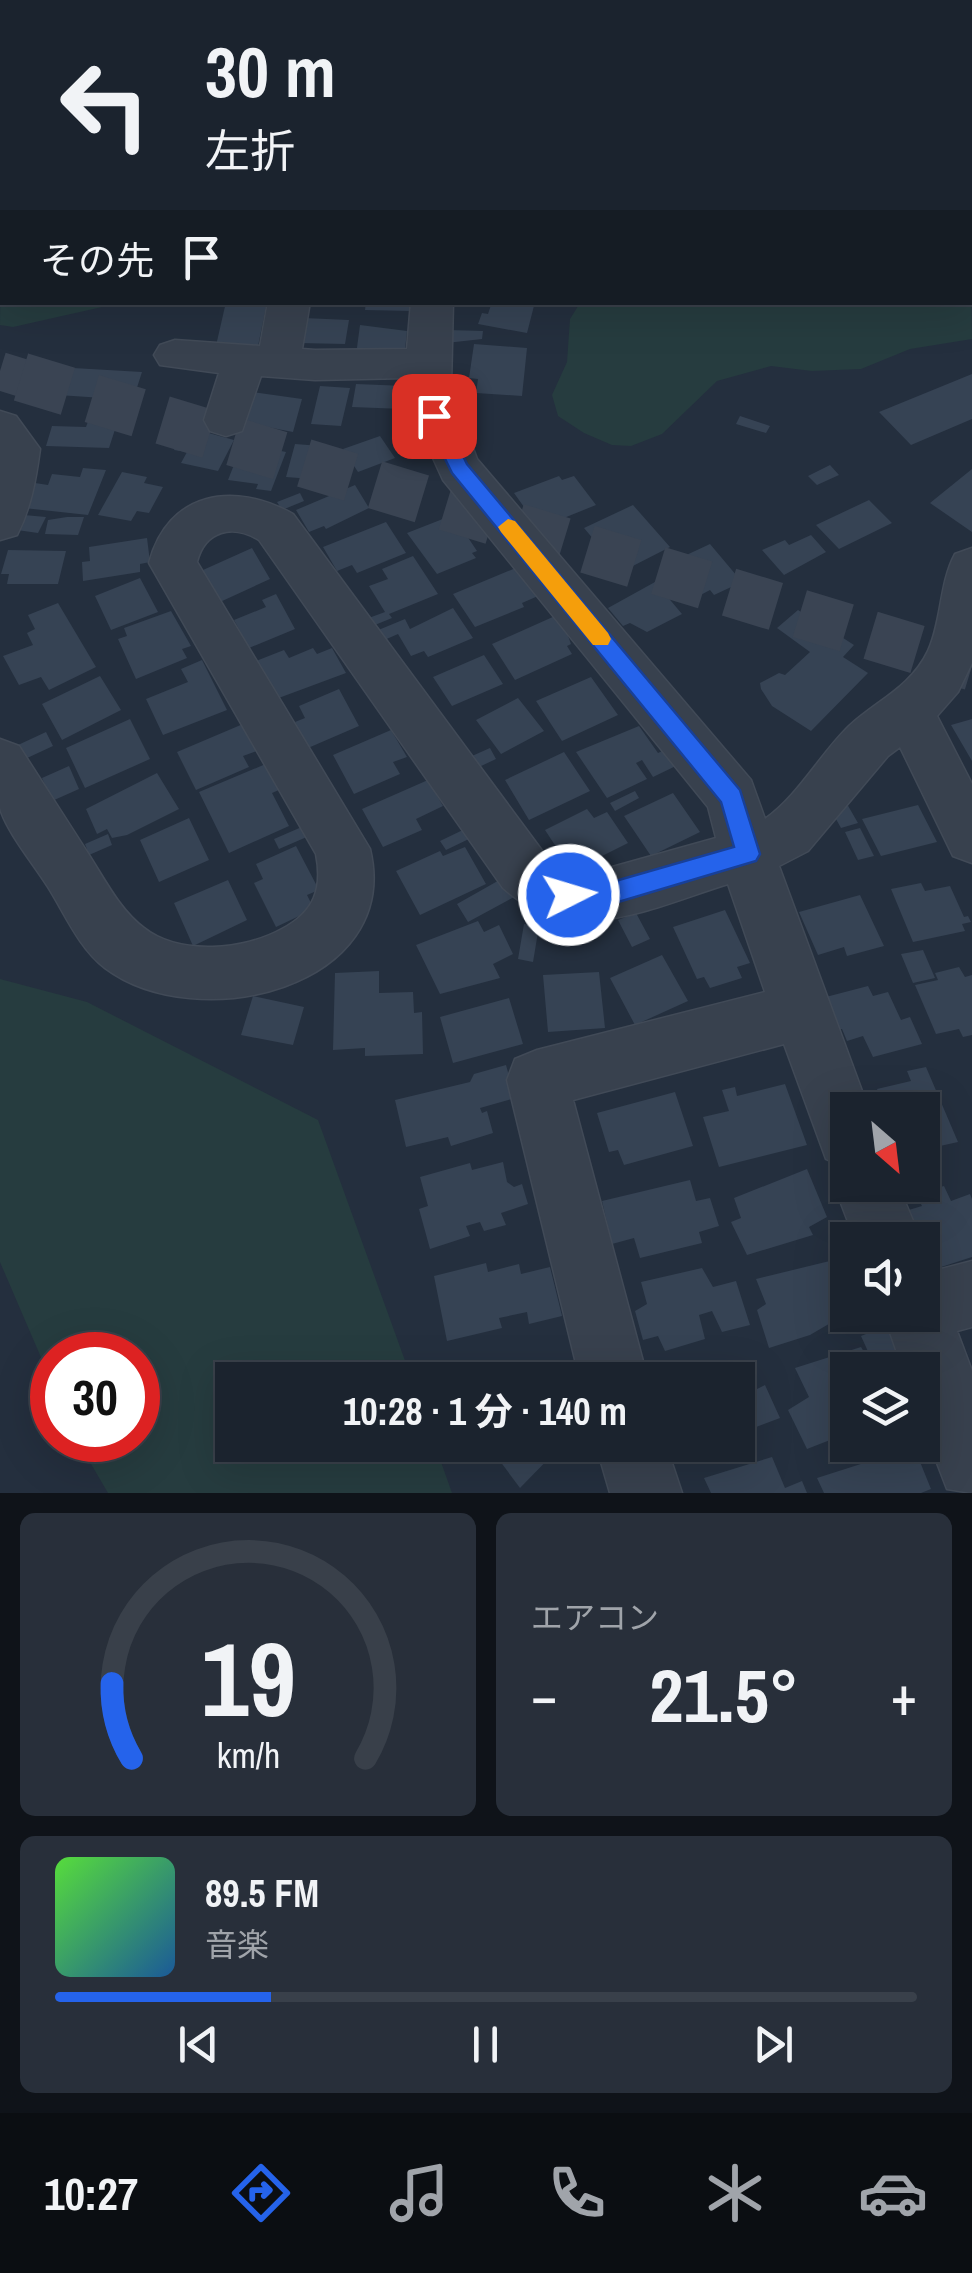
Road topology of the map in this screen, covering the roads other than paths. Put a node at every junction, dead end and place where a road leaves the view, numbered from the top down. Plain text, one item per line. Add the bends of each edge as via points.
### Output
1 (288, 305) edge
2 (432, 305) edge
3 (175, 355) dead end
4 (261, 363) junction
5 (426, 363) junction
6 (226, 420) dead end
7 (0, 427) edge
8 (0, 522) edge
9 (972, 567) edge
10 (909, 712) junction
11 (0, 762) edge
12 (972, 839) edge
13 (748, 854) junction
14 (798, 1012) junction
15 (830, 1092) edge
16 (972, 1294) edge
17 (940, 1302) edge
18 (923, 1332) edge
19 (609, 1362) edge
20 (636, 1462) edge
21 (972, 1464) edge
22 (646, 1493) edge

1 - 4 street
2 - 5 street
3 - 4 street
4 - 5 street
4 - 6 street
5 - 13 street via 434,416 459,468 732,798
7 - 8 street via 18,449
9 - 10 street via 954,647 940,677
10 - 12 street
10 - 13 street via 869,740 789,834
11 - 13 street via 100,922 146,964 184,973 228,972 316,943 346,899 342,849 173,563 178,537 188,527 210,516 247,513 276,527 524,870 546,890 605,895
13 - 14 street
14 - 15 street
14 - 19 street via 537,1080
16 - 17 street
18 - 21 street
20 - 22 street

